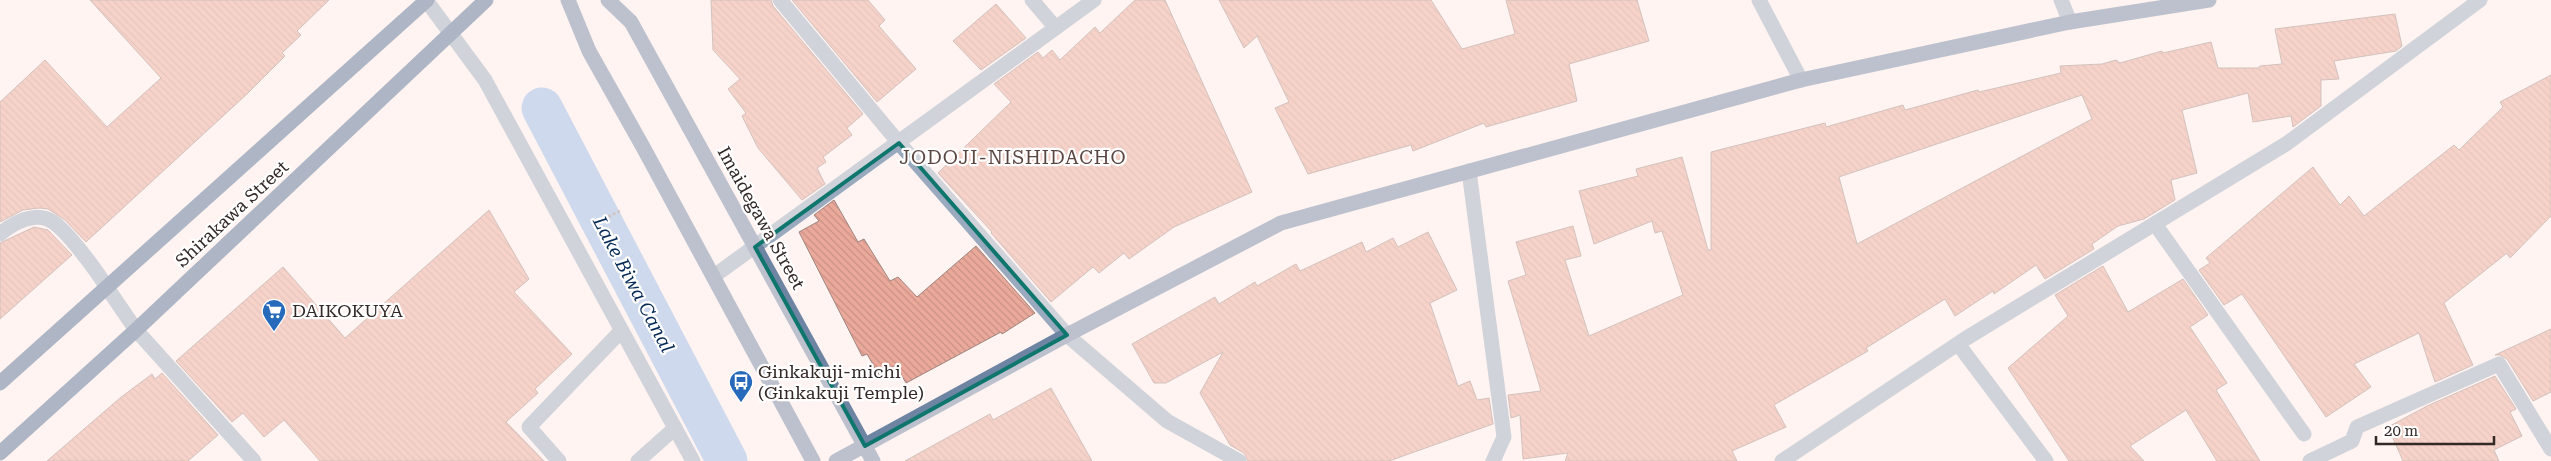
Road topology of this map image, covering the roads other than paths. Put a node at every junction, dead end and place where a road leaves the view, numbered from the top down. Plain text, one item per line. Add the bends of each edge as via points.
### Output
1 (427, 0) edge
2 (486, 0) edge
3 (568, 0) edge
4 (608, 0) edge
5 (780, 0) edge
6 (1032, 0) edge
7 (1094, 0) edge
8 (1758, 0) edge
9 (2061, 0) edge
10 (2208, 0) edge
11 (2480, 0) edge
12 (2070, 22) junction
13 (1056, 27) junction
14 (452, 34) junction
15 (1800, 80) junction
16 (899, 142) junction
17 (1468, 171) junction
18 (2155, 224) junction
19 (0, 234) edge
20 (755, 247) junction
21 (714, 276) junction
22 (106, 286) junction
23 (136, 330) junction
24 (621, 331) junction
25 (1067, 335) junction
26 (1958, 344) junction
27 (0, 383) edge
28 (675, 428) junction
29 (2304, 434) dead end
30 (865, 446) junction
31 (2551, 449) edge
32 (0, 453) edge
33 (254, 461) edge
34 (559, 461) edge
35 (638, 461) edge
36 (693, 461) edge
37 (813, 461) edge
38 (836, 461) edge
39 (873, 461) edge
40 (1238, 461) edge
41 (1493, 461) edge
42 (1782, 461) edge
43 (2046, 461) edge
44 (2310, 461) edge

1 - 14 street
1 - 22 main road, Shirakawa Street
2 - 14 main road, Shirakawa Street
3 - 21 street via 589,51
4 - 20 street, Imaidegawa Street via 631,22
5 - 16 street
6 - 13 street
7 - 13 street
8 - 15 street
9 - 12 street
10 - 12 street
11 - 18 street via 2286,144
12 - 15 street
13 - 16 street
14 - 23 main road, Shirakawa Street
14 - 24 street via 485,80
15 - 17 street
16 - 20 street
16 - 25 street
17 - 25 street via 1281,223
17 - 41 street via 1504,437
18 - 26 street
18 - 29 street
19 - 22 street via 16,222 35,218 53,221
20 - 21 street
20 - 30 street, Imaidegawa Street
21 - 37 street
22 - 23 street
22 - 27 main road, Shirakawa Street
23 - 32 main road, Shirakawa Street
23 - 33 street
24 - 28 street
24 - 34 street via 529,427
25 - 30 street
25 - 40 street via 1167,421
26 - 42 street
26 - 43 street
28 - 35 street
28 - 36 street
30 - 38 street
30 - 39 street, Imaidegawa Street
31 - 44 street via 2499,364 2357,427 2352,441

